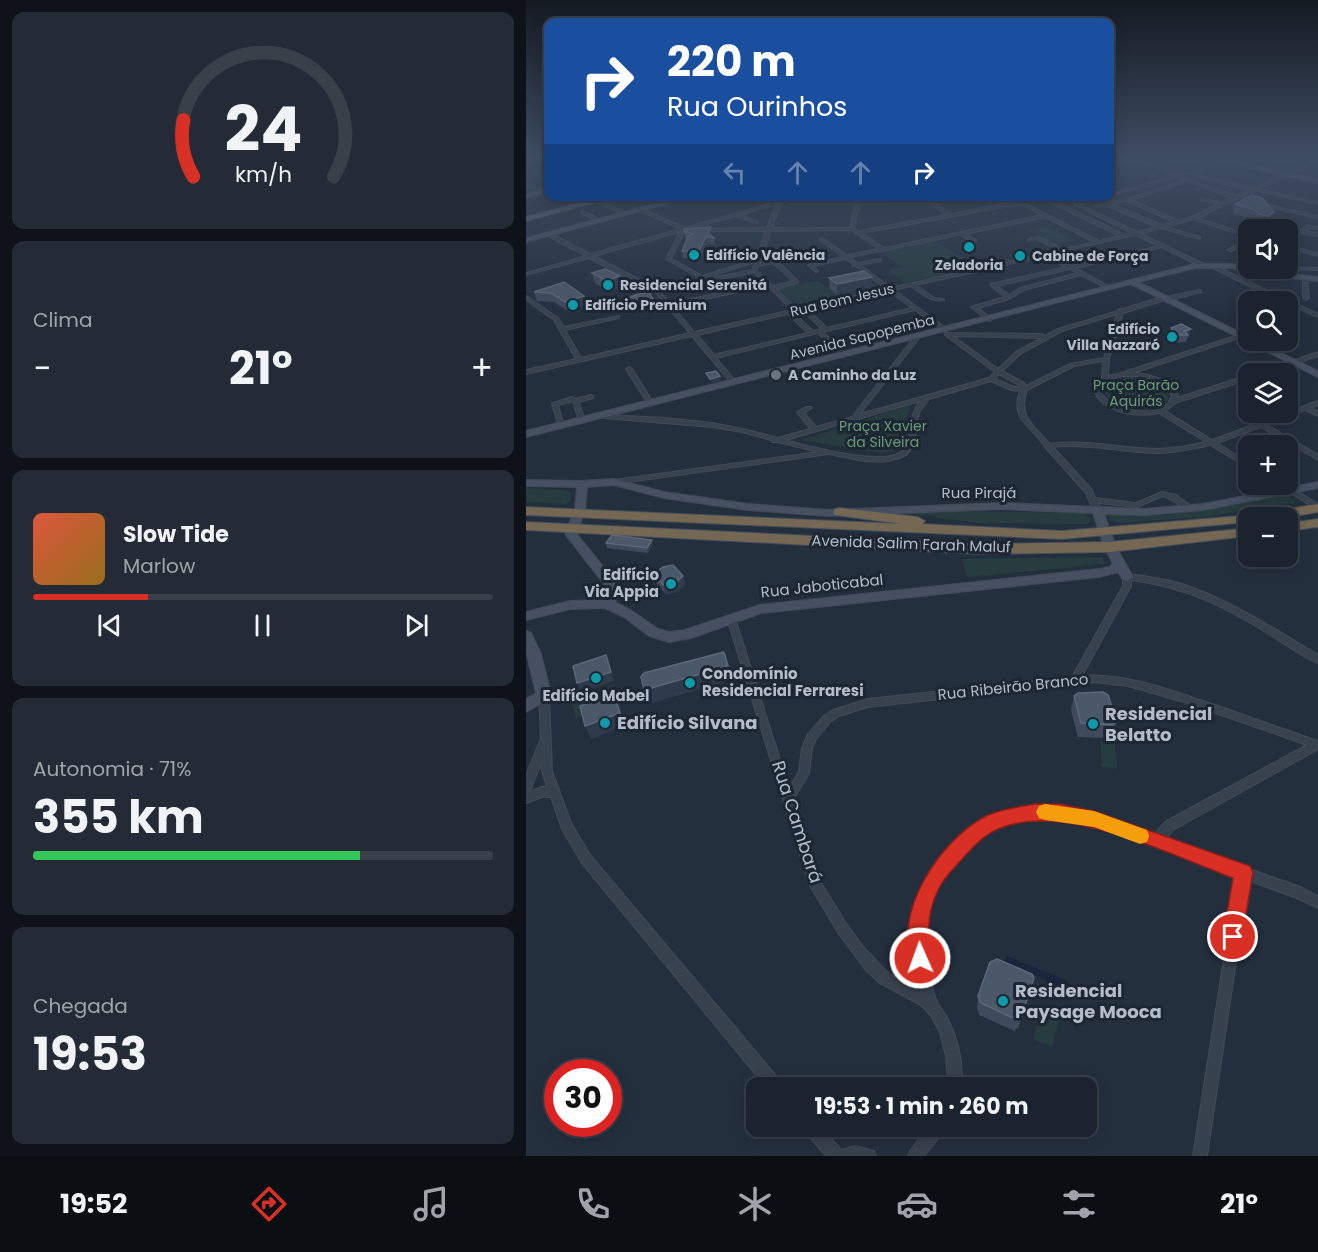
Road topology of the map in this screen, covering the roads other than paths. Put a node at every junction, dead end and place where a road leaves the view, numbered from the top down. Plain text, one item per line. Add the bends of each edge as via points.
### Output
1 (547, 212) edge
2 (582, 212) dead end
3 (622, 212) edge
4 (634, 212) edge
5 (646, 212) edge
6 (747, 212) edge
7 (776, 212) edge
8 (856, 212) edge
9 (943, 212) edge
10 (970, 212) edge
11 (1038, 212) edge
12 (1073, 212) edge
13 (1093, 212) edge
14 (1125, 212) edge
15 (1155, 212) edge
16 (1206, 212) edge
17 (1295, 212) edge
18 (1309, 212) edge
19 (625, 214) junction
20 (1304, 214) junction
21 (737, 215) junction
22 (950, 216) junction
23 (1046, 216) junction
24 (526, 217) edge
25 (1318, 217) edge
26 (1193, 218) junction
27 (600, 221) junction
28 (756, 222) dead end
29 (1179, 222) junction
30 (1160, 227) junction
31 (1318, 228) edge
32 (684, 229) junction
33 (852, 229) junction
34 (768, 230) junction
35 (1135, 232) junction
36 (857, 233) junction
37 (960, 233) junction
38 (547, 234) junction
39 (1238, 234) edge
40 (1318, 235) edge
41 (1124, 236) junction
42 (1198, 238) dead end
43 (822, 239) dead end
44 (1030, 239) dead end
45 (526, 240) edge
46 (974, 241) dead end
47 (1099, 242) junction
48 (1238, 245) edge
49 (1163, 246) junction
50 (883, 249) junction
51 (1062, 250) junction
52 (1229, 250) dead end
53 (1298, 250) edge
54 (1045, 254) junction
55 (1318, 255) edge
56 (589, 256) junction
57 (845, 258) junction
58 (879, 260) dead end
59 (755, 265) junction
60 (854, 265) junction
61 (1209, 266) junction
62 (1070, 267) junction
63 (1228, 267) junction
64 (1238, 268) edge
65 (1298, 268) edge
66 (1238, 269) edge
67 (1318, 269) edge
68 (816, 271) dead end
69 (1083, 273) junction
70 (526, 274) edge
71 (701, 277) junction
72 (1298, 277) edge
73 (1305, 278) junction
74 (1318, 279) edge
75 (1132, 282) junction
76 (912, 284) junction
77 (685, 285) junction
78 (770, 286) junction
79 (1110, 288) junction
80 (887, 290) junction
81 (656, 291) junction
82 (1199, 291) dead end
83 (1263, 291) edge
84 (1009, 297) junction
85 (1306, 297) dead end
86 (526, 298) edge
87 (1166, 299) junction
88 (941, 300) dead end
89 (670, 305) junction
90 (1298, 307) edge
91 (804, 309) junction
92 (915, 309) junction
93 (796, 310) junction
94 (1121, 310) junction
95 (789, 312) junction
96 (1318, 316) edge
97 (617, 317) dead end
98 (989, 319) junction
99 (563, 329) junction
100 (958, 330) junction
101 (823, 331) junction
102 (812, 333) junction
103 (947, 333) junction
104 (693, 334) junction
105 (1238, 335) edge
106 (917, 337) junction
107 (1045, 337) junction
108 (1238, 337) edge
109 (1271, 351) edge
110 (1318, 354) edge
111 (844, 355) junction
112 (712, 357) junction
113 (1106, 358) junction
114 (580, 360) junction
115 (1293, 362) junction
116 (1290, 363) edge
117 (629, 369) dead end
118 (526, 372) edge
119 (1000, 372) junction
120 (1123, 374) junction
121 (1318, 375) edge
122 (991, 379) junction
123 (1105, 379) junction
124 (1238, 380) edge
125 (734, 383) junction
126 (1024, 389) junction
127 (591, 397) dead end
128 (927, 397) junction
129 (572, 399) dead end
130 (1175, 401) junction
131 (1318, 403) edge
132 (651, 404) junction
133 (809, 408) dead end
134 (1304, 408) junction
135 (624, 410) junction
136 (1161, 411) junction
137 (1318, 414) edge
138 (604, 416) junction
139 (633, 418) junction
140 (854, 418) junction
141 (582, 421) junction
142 (1260, 424) junction
143 (561, 426) junction
144 (814, 429) junction
145 (526, 434) edge
146 (774, 441) junction
147 (1211, 442) junction
148 (1047, 446) junction
149 (834, 452) junction
150 (1318, 458) edge
151 (1238, 459) edge
152 (661, 475) junction
153 (614, 482) junction
154 (526, 483) edge
155 (582, 484) junction
156 (1318, 486) edge
157 (1298, 487) edge
158 (641, 490) junction
159 (1251, 495) edge
160 (1296, 495) edge
161 (1096, 506) junction
162 (1190, 508) junction
163 (1318, 508) edge
164 (526, 511) edge
165 (1298, 511) edge
166 (840, 512) junction
167 (578, 513) junction
168 (1238, 519) edge
169 (1318, 523) edge
170 (526, 526) edge
171 (1298, 526) edge
172 (572, 528) junction
173 (983, 532) junction
174 (1105, 532) junction
175 (1238, 533) edge
176 (1110, 547) junction
177 (1119, 563) junction
178 (1099, 573) junction
179 (1127, 578) junction
180 (607, 604) junction
181 (526, 616) edge
182 (731, 618) junction
183 (526, 636) edge
184 (1318, 660) edge
185 (1075, 680) junction
186 (544, 695) junction
187 (526, 706) edge
188 (546, 738) junction
189 (1317, 745) edge
190 (526, 788) edge
191 (553, 792) junction
192 (526, 798) edge
193 (789, 798) junction
194 (1156, 841) junction
195 (1243, 872) junction
196 (1318, 902) edge
197 (931, 1005) junction
198 (768, 1077) edge
199 (955, 1077) edge
200 (820, 1137) edge
201 (929, 1137) edge
202 (836, 1156) edge
203 (845, 1156) edge
204 (870, 1156) edge
205 (913, 1156) edge
206 (1200, 1156) edge

1 - 24 main road
2 - 27 street
3 - 19 street
4 - 19 street
5 - 32 street
6 - 21 street
7 - 34 street
8 - 33 street
9 - 22 street
10 - 22 street
11 - 23 street
12 - 41 street
13 - 35 street
14 - 30 street
15 - 29 street
16 - 26 street, Rua Bom Jesus
17 - 20 street
18 - 20 street
19 - 27 street
20 - 25 street
21 - 28 street
21 - 32 street
22 - 36 street
23 - 37 street
23 - 47 street
26 - 29 street, Rua Bom Jesus
26 - 39 street
27 - 38 street
29 - 30 street, Rua Bom Jesus
30 - 35 street, Rua Bom Jesus
30 - 42 street
31 - 40 street via 1303,231
32 - 34 street
32 - 56 street
32 - 71 street via 668,259
33 - 34 street
33 - 36 street
34 - 59 street
35 - 41 street, Rua Bom Jesus
35 - 49 street
36 - 50 street
37 - 46 street
37 - 50 street
38 - 45 street
38 - 56 street
41 - 47 street, Rua Bom Jesus
43 - 57 street
44 - 51 street via 1038,238
47 - 51 street, Rua Bom Jesus
48 - 52 street
49 - 61 street
49 - 62 street
50 - 57 street
51 - 54 street, Rua Bom Jesus
53 - 55 street
54 - 62 street
54 - 76 street, Rua Bom Jesus
56 - 70 street
56 - 81 street
57 - 60 street
57 - 68 street via 810,265
58 - 60 street
59 - 71 street
59 - 77 street
59 - 78 street
59 - 78 street via 774,261 796,282
60 - 80 street
61 - 63 street, Avenida Sapopemba
61 - 75 street, Avenida Sapopemba
61 - 83 street
62 - 69 street
62 - 84 street via 994,285
63 - 64 street, Avenida Sapopemba
63 - 66 street, Avenida Sapopemba
65 - 67 street
69 - 79 street
69 - 84 street via 1022,288
71 - 77 street
72 - 73 street, Avenida Sapopemba
73 - 74 street, Avenida Sapopemba
73 - 85 street
75 - 79 street, Avenida Sapopemba
75 - 87 street
76 - 80 street, Rua Bom Jesus
76 - 88 street
77 - 81 street
78 - 89 street
78 - 93 street
79 - 98 street, Avenida Sapopemba
80 - 91 street, Rua Bom Jesus
80 - 92 street
81 - 89 street
82 - 87 street
84 - 98 street via 974,307
86 - 99 street via 554,317
87 - 94 street
87 - 105 street
89 - 104 street
90 - 96 street
91 - 93 street, Rua Bom Jesus
91 - 101 street
92 - 101 street
92 - 103 street
93 - 95 street, Rua Bom Jesus
94 - 107 street via 1078,322
94 - 113 street
95 - 102 street
95 - 104 street, Rua Bom Jesus
97 - 99 street
98 - 100 street, Avenida Sapopemba
99 - 114 street
100 - 103 street, Avenida Sapopemba
100 - 107 street
101 - 102 street
101 - 111 street
102 - 112 street
103 - 106 street, Avenida Sapopemba
103 - 119 street
104 - 112 street
104 - 114 street, Rua Bom Jesus
106 - 111 street, Avenida Sapopemba
106 - 140 street
107 - 119 street via 1018,353
108 - 120 street
109 - 115 street
110 - 115 street
111 - 125 street, Avenida Sapopemba
112 - 125 street
113 - 123 street
113 - 126 street via 1072,365
114 - 118 street, Rua Bom Jesus
115 - 116 street
115 - 121 street
117 - 132 street
119 - 122 street
119 - 126 street
120 - 123 street
120 - 130 street via 1146,376 1166,384
122 - 126 street via 1013,389
122 - 128 street
123 - 136 street via 1096,389 1112,406 1136,413
124 - 130 street
125 - 132 street, Avenida Sapopemba
126 - 148 street via 1020,400 1022,416
127 - 141 street via 576,401
128 - 140 street
128 - 149 street via 915,413 909,445 898,456 878,459
129 - 143 street via 555,404
130 - 136 street
131 - 134 street
132 - 135 street, Avenida Sapopemba
133 - 144 street via 800,412
134 - 137 street
134 - 142 street
135 - 138 street, Avenida Sapopemba
135 - 139 street
136 - 147 street
138 - 139 street
138 - 141 street, Avenida Sapopemba
139 - 146 street via 729,428
140 - 144 street
141 - 143 street, Avenida Sapopemba
142 - 147 street
142 - 150 street
143 - 145 street, Avenida Sapopemba
144 - 146 street
146 - 149 street
147 - 148 street via 1159,451 1076,442
147 - 151 street
148 - 161 street via 1089,492
149 - 152 street
152 - 153 street
152 - 158 street via 646,482
153 - 155 street, Rua Pirajá
153 - 158 street, Rua Pirajá
154 - 155 street, Rua Pirajá
155 - 167 street
156 - 157 street, Rua Pirajá
158 - 166 street, Rua Pirajá via 766,509
159 - 162 street, Rua Pirajá
160 - 163 street
161 - 162 street, Rua Pirajá via 1144,512
161 - 162 street via 1137,505 1162,494
161 - 166 street, Rua Pirajá
161 - 174 street
163 - 165 highway
164 - 167 highway, Avenida Salim Farah Maluf
166 - 173 highway
167 - 172 street
167 - 173 highway, Avenida Salim Farah Maluf
168 - 174 highway, Avenida Salim Farah Maluf
169 - 171 highway
170 - 172 highway, Avenida Salim Farah Maluf
172 - 176 highway, Avenida Salim Farah Maluf via 977,549
172 - 180 street via 573,536 614,588
173 - 174 highway, Avenida Salim Farah Maluf
174 - 176 street
175 - 176 highway, Avenida Salim Farah Maluf
176 - 177 street
177 - 178 street, Rua Jaboticabal via 1114,570
177 - 179 street
178 - 179 street, Rua Jaboticabal
178 - 182 street, Rua Jaboticabal via 760,609
179 - 184 street, Rua Jaboticabal via 1177,586 1224,604
179 - 185 street via 1127,586
180 - 181 street, Rua Jaboticabal via 570,605
180 - 182 street, Rua Jaboticabal via 654,633 669,637 686,635
182 - 193 street, Rua Cambará
183 - 186 street
185 - 189 street, Rua Ribeirão Branco via 1094,678 1155,689
185 - 193 street, Rua Ribeirão Branco via 868,704 836,713 812,737 804,774
186 - 187 street
186 - 188 street
188 - 190 street
188 - 191 street via 547,771
189 - 194 street via 1169,826
191 - 192 street
191 - 198 street via 586,859
193 - 197 street, Rua Cambará via 813,880 836,920 879,974
194 - 195 street
194 - 197 street via 1094,819 1059,812 1012,815 992,822 972,836 939,870 922,911 918,932 920,958
195 - 196 street
195 - 206 street
197 - 199 street via 950,1043
200 - 202 street
201 - 205 street
203 - 204 street

